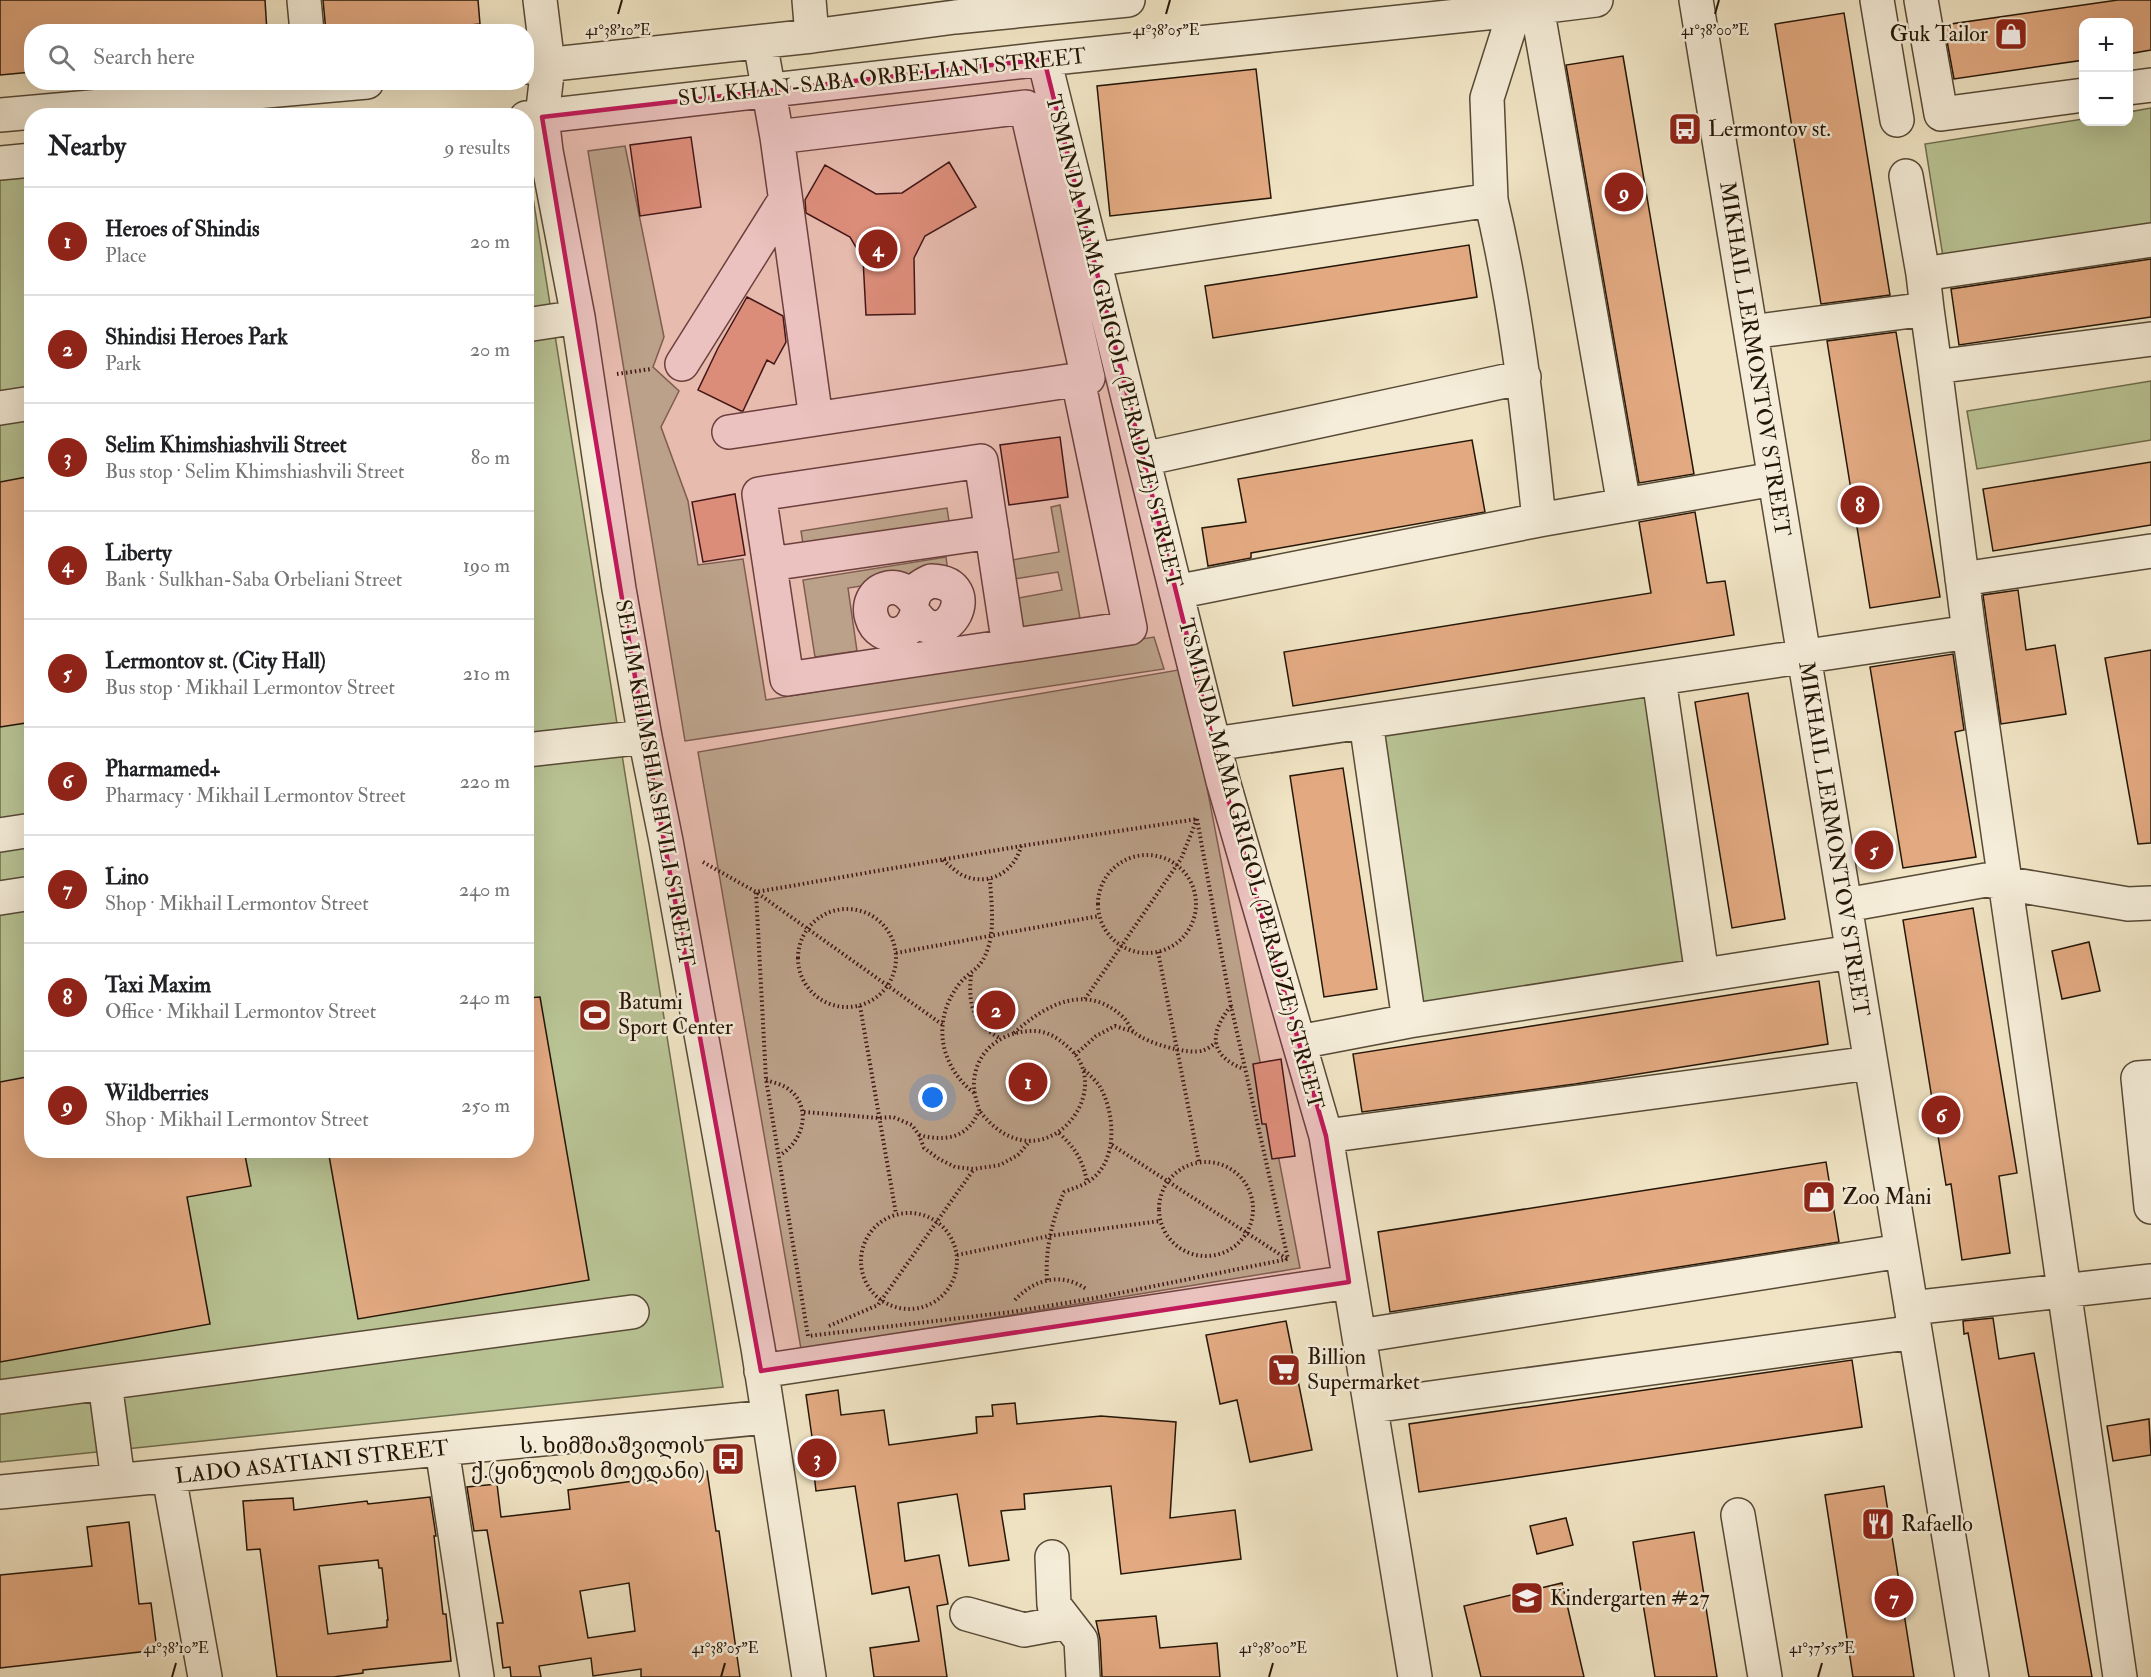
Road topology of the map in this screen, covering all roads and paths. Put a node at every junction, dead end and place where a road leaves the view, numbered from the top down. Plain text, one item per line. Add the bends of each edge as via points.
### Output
1 (304, 0) edge
2 (540, 0) edge
3 (809, 0) edge
4 (1128, 0) edge
5 (1596, 0) edge
6 (1696, 0) edge
7 (1877, 0) edge
8 (1921, 0) edge
9 (953, 8) edge
10 (1526, 9) junction
11 (306, 24) edge
12 (812, 36) junction
13 (760, 42) junction
14 (1044, 59) junction
15 (537, 66) edge
16 (979, 66) junction
17 (2151, 85) edge
18 (2133, 87) edge
19 (768, 89) junction
20 (260, 90) edge
21 (2079, 96) edge
22 (73, 108) edge
23 (24, 113) edge
24 (0, 115) edge
25 (534, 117) edge
26 (1897, 120) dead end
27 (777, 137) junction
28 (24, 161) edge
29 (0, 163) edge
30 (1906, 176) dead end
31 (785, 200) junction
32 (1491, 200) junction
33 (2151, 240) edge
34 (1093, 260) junction
35 (1923, 274) junction
36 (1928, 309) junction
37 (578, 317) junction
38 (534, 324) edge
39 (1751, 332) junction
40 (2151, 339) edge
41 (682, 364) joint
42 (1935, 367) junction
43 (1524, 377) junction
44 (587, 378) junction
45 (1078, 380) junction
46 (24, 404) edge
47 (0, 408) edge
48 (816, 419) junction
49 (729, 432) dead end
50 (1143, 459) junction
51 (1774, 479) junction
52 (1624, 506) junction
53 (1539, 520) junction
54 (992, 532) junction
55 (2151, 551) edge
56 (770, 564) junction
57 (1962, 579) junction
58 (1176, 592) junction
59 (1002, 598) junction
60 (914, 607) dead end
61 (1969, 632) junction
62 (1009, 646) junction
63 (1804, 657) junction
64 (1659, 679) junction
65 (1366, 722) junction
66 (645, 737) junction
67 (1214, 744) junction
68 (534, 749) edge
69 (1197, 819) junction
70 (24, 831) edge
71 (0, 835) edge
72 (666, 841) junction
73 (1021, 846) junction
74 (942, 859) junction
75 (1177, 865) junction
76 (990, 879) junction
77 (2006, 884) junction
78 (756, 892) junction
79 (24, 894) edge
80 (0, 898) edge
81 (2151, 903) edge
82 (1846, 905) junction
83 (1099, 915) junction
84 (808, 928) junction
85 (990, 936) junction
86 (1122, 946) junction
87 (1158, 952) junction
88 (1852, 952) junction
89 (896, 953) junction
90 (971, 974) junction
91 (1702, 975) junction
92 (888, 986) junction
93 (1085, 999) junction
94 (861, 1006) junction
95 (1231, 1006) junction
96 (1409, 1021) junction
97 (944, 1025) junction
98 (1135, 1032) junction
99 (1014, 1033) junction
100 (1001, 1039) junction
101 (1299, 1042) junction
102 (1216, 1043) junction
103 (1177, 1049) junction
104 (1075, 1056) junction
105 (1870, 1063) junction
106 (1082, 1067) junction
107 (1245, 1069) junction
108 (2151, 1077) edge
109 (766, 1079) junction
110 (975, 1093) junction
111 (979, 1110) junction
112 (804, 1112) junction
113 (879, 1118) junction
114 (1059, 1133) junction
115 (919, 1135) junction
116 (1326, 1136) junction
117 (1031, 1140) junction
118 (1112, 1145) junction
119 (780, 1155) junction
120 (1199, 1162) junction
121 (974, 1169) junction
122 (1167, 1181) junction
123 (1088, 1183) junction
124 (2151, 1207) edge
125 (896, 1214) junction
126 (937, 1221) junction
127 (1161, 1221) junction
128 (1246, 1232) junction
129 (1049, 1236) junction
130 (1901, 1251) junction
131 (957, 1255) junction
132 (1288, 1259) junction
133 (1047, 1280) junction
134 (2151, 1281) edge
135 (1345, 1283) junction
136 (2065, 1291) junction
137 (1095, 1298) junction
138 (881, 1299) junction
139 (632, 1312) dead end
140 (1011, 1312) junction
141 (1913, 1320) junction
142 (808, 1336) junction
143 (1359, 1336) junction
144 (772, 1370) junction
145 (105, 1383) junction
146 (0, 1397) edge
147 (1372, 1406) junction
148 (767, 1417) junction
149 (442, 1449) junction
150 (169, 1476) junction
151 (118, 1480) junction
152 (0, 1492) edge
153 (1738, 1515) dead end
154 (1052, 1557) dead end
155 (967, 1614) dead end
156 (1067, 1622) junction
157 (205, 1677) edge
158 (477, 1677) edge
159 (809, 1677) edge
160 (1083, 1677) edge
161 (1415, 1677) edge
162 (1765, 1677) edge
163 (1972, 1677) edge
164 (2120, 1677) edge

1 - 11 street
2 - 15 street, SELIM KHIMSHIASHVILI STREET
3 - 12 street
4 - 9 street
5 - 10 street, SULKHAN-SABA ORBELIANI STREET
6 - 39 street, MIKHAIL LERMONTOV STREET
7 - 26 street
8 - 21 street via 1941,114
9 - 12 street
9 - 16 street
10 - 14 street, SULKHAN-SABA ORBELIANI STREET
10 - 32 street via 1487,98
10 - 52 street
12 - 13 street
13 - 15 street
13 - 19 street
14 - 16 street, SULKHAN-SABA ORBELIANI STREET
14 - 34 street, TSMINDA MAMA GRIGOL (PERADZE) STREET
15 - 25 street, SELIM KHIMSHIASHVILI STREET
16 - 19 street, SULKHAN-SABA ORBELIANI STREET
17 - 18 street
19 - 25 street, SULKHAN-SABA ORBELIANI STREET
19 - 27 street
20 - 22 street
23 - 24 street
25 - 37 street, SELIM KHIMSHIASHVILI STREET via 546,151
27 - 31 street
27 - 45 street via 1026,107 1088,378
28 - 29 street
30 - 35 street
31 - 41 street
31 - 48 street
32 - 34 street
32 - 43 street
33 - 35 street
34 - 50 street, TSMINDA MAMA GRIGOL (PERADZE) STREET
35 - 36 street
36 - 39 street
36 - 42 street
37 - 38 street
37 - 44 street, SELIM KHIMSHIASHVILI STREET
39 - 51 street, MIKHAIL LERMONTOV STREET
40 - 42 street
41 - 44 path
42 - 57 street
43 - 50 street
43 - 53 street
44 - 66 street, SELIM KHIMSHIASHVILI STREET
45 - 48 street
45 - 62 street via 1130,628
46 - 47 street
48 - 49 street
50 - 58 street, TSMINDA MAMA GRIGOL (PERADZE) STREET
51 - 52 street
51 - 63 street, MIKHAIL LERMONTOV STREET
52 - 53 street
53 - 58 street
54 - 56 street
54 - 56 street via 981,460 759,494
54 - 59 street
55 - 57 street
56 - 62 street via 787,679
57 - 61 street
58 - 67 street, TSMINDA MAMA GRIGOL (PERADZE) STREET
59 - 60 street via 959,605 956,615 940,627 920,622
59 - 62 street
61 - 63 street
61 - 77 street
63 - 64 street
63 - 82 street, MIKHAIL LERMONTOV STREET
64 - 65 street
64 - 91 street
65 - 67 street
65 - 96 street
66 - 68 street
66 - 72 street, SELIM KHIMSHIASHVILI STREET
67 - 101 street, TSMINDA MAMA GRIGOL (PERADZE) STREET
69 - 73 path
69 - 75 path
69 - 95 path
70 - 71 street
72 - 78 path
72 - 144 street, SELIM KHIMSHIASHVILI STREET
73 - 74 path
73 - 76 path via 1012,865
74 - 76 path via 961,874
74 - 78 path
75 - 83 path via 1154,855 1137,855 1122,861 1102,884
75 - 86 path
75 - 87 path via 1193,885 1195,919 1174,946
76 - 85 path
77 - 81 street via 2128,904
77 - 82 street via 1986,880
77 - 136 street
78 - 84 path
78 - 109 path
79 - 80 street
82 - 88 street, MIKHAIL LERMONTOV STREET
83 - 85 path
83 - 86 path via 1104,929
84 - 89 path via 828,912 844,908 861,910 888,928
84 - 92 path
84 - 94 path via 798,951 798,968 805,983 815,996 829,1004
85 - 89 path
85 - 90 path via 982,963
86 - 87 path via 1143,954
86 - 93 path
87 - 103 path
88 - 91 street
88 - 105 street, MIKHAIL LERMONTOV STREET
89 - 92 path via 895,974
90 - 97 path via 952,997
90 - 100 path via 969,995 973,1009 990,1033
91 - 96 street
92 - 94 path
92 - 97 path
93 - 98 path via 1110,1008
93 - 99 path via 1062,1001 1044,1009
94 - 113 path
95 - 102 path via 1217,1026
95 - 107 path
96 - 101 street
97 - 110 path via 946,1058 960,1081
98 - 103 path via 1164,1048
98 - 104 path via 1115,1026 1096,1036
99 - 100 path
99 - 104 path via 1024,1030 1058,1038
100 - 110 path via 981,1059 975,1075
101 - 116 street, TSMINDA MAMA GRIGOL (PERADZE) STREET
102 - 103 path via 1203,1051
102 - 107 path via 1224,1058
103 - 120 path
104 - 106 path
105 - 116 street
105 - 130 street, MIKHAIL LERMONTOV STREET
106 - 114 path via 1082,1104
106 - 118 path via 1098,1084 1107,1103
107 - 132 path
108 - 124 street via 2138,1078
109 - 112 path via 791,1091
109 - 119 path
110 - 111 path
111 - 115 path via 975,1121 959,1134 937,1139
111 - 117 path via 1004,1135
112 - 113 path
112 - 119 path via 795,1141
113 - 115 path via 893,1117 912,1125
113 - 125 path
114 - 117 path
114 - 123 path via 1080,1156
115 - 121 path via 924,1148 939,1159 955,1167
116 - 135 street, TSMINDA MAMA GRIGOL (PERADZE) STREET
117 - 121 path via 1018,1155 1000,1165
118 - 122 path
118 - 123 path via 1100,1170
119 - 142 path
120 - 122 path via 1177,1170
120 - 128 path via 1225,1165 1247,1186 1253,1215
121 - 126 path
122 - 127 path via 1160,1197
122 - 128 path
123 - 129 path via 1064,1192
125 - 126 path via 913,1212
125 - 138 path via 869,1233 862,1248 865,1280
126 - 131 path via 952,1239
126 - 138 path
127 - 128 path via 1172,1242 1198,1256 1228,1251
127 - 129 path
128 - 132 path
129 - 131 path
129 - 133 path
130 - 141 street, MIKHAIL LERMONTOV STREET
130 - 143 street
131 - 138 path via 957,1270 951,1284 929,1305 899,1308
132 - 135 path
132 - 137 path
133 - 137 path via 1073,1281
133 - 140 path via 1023,1291
134 - 136 street
135 - 143 street, TSMINDA MAMA GRIGOL (PERADZE) STREET
135 - 144 street
136 - 141 street
136 - 164 street
137 - 140 path
138 - 142 path via 878,1305
139 - 145 street
140 - 142 path
141 - 147 street
141 - 163 street, MIKHAIL LERMONTOV STREET
142 - 144 path
143 - 147 street, TSMINDA MAMA GRIGOL (PERADZE) STREET
144 - 148 street, SELIM KHIMSHIASHVILI STREET
145 - 146 street
145 - 151 street
147 - 161 street, TSMINDA MAMA GRIGOL (PERADZE) STREET
148 - 149 street, LADO ASATIANI STREET
148 - 159 street, SELIM KHIMSHIASHVILI STREET
149 - 150 street, LADO ASATIANI STREET
149 - 158 street
150 - 151 street, LADO ASATIANI STREET
150 - 157 street
151 - 152 street, LADO ASATIANI STREET
153 - 162 street
154 - 156 street via 1054,1605
155 - 156 street via 1024,1630
156 - 160 street via 1081,1640

